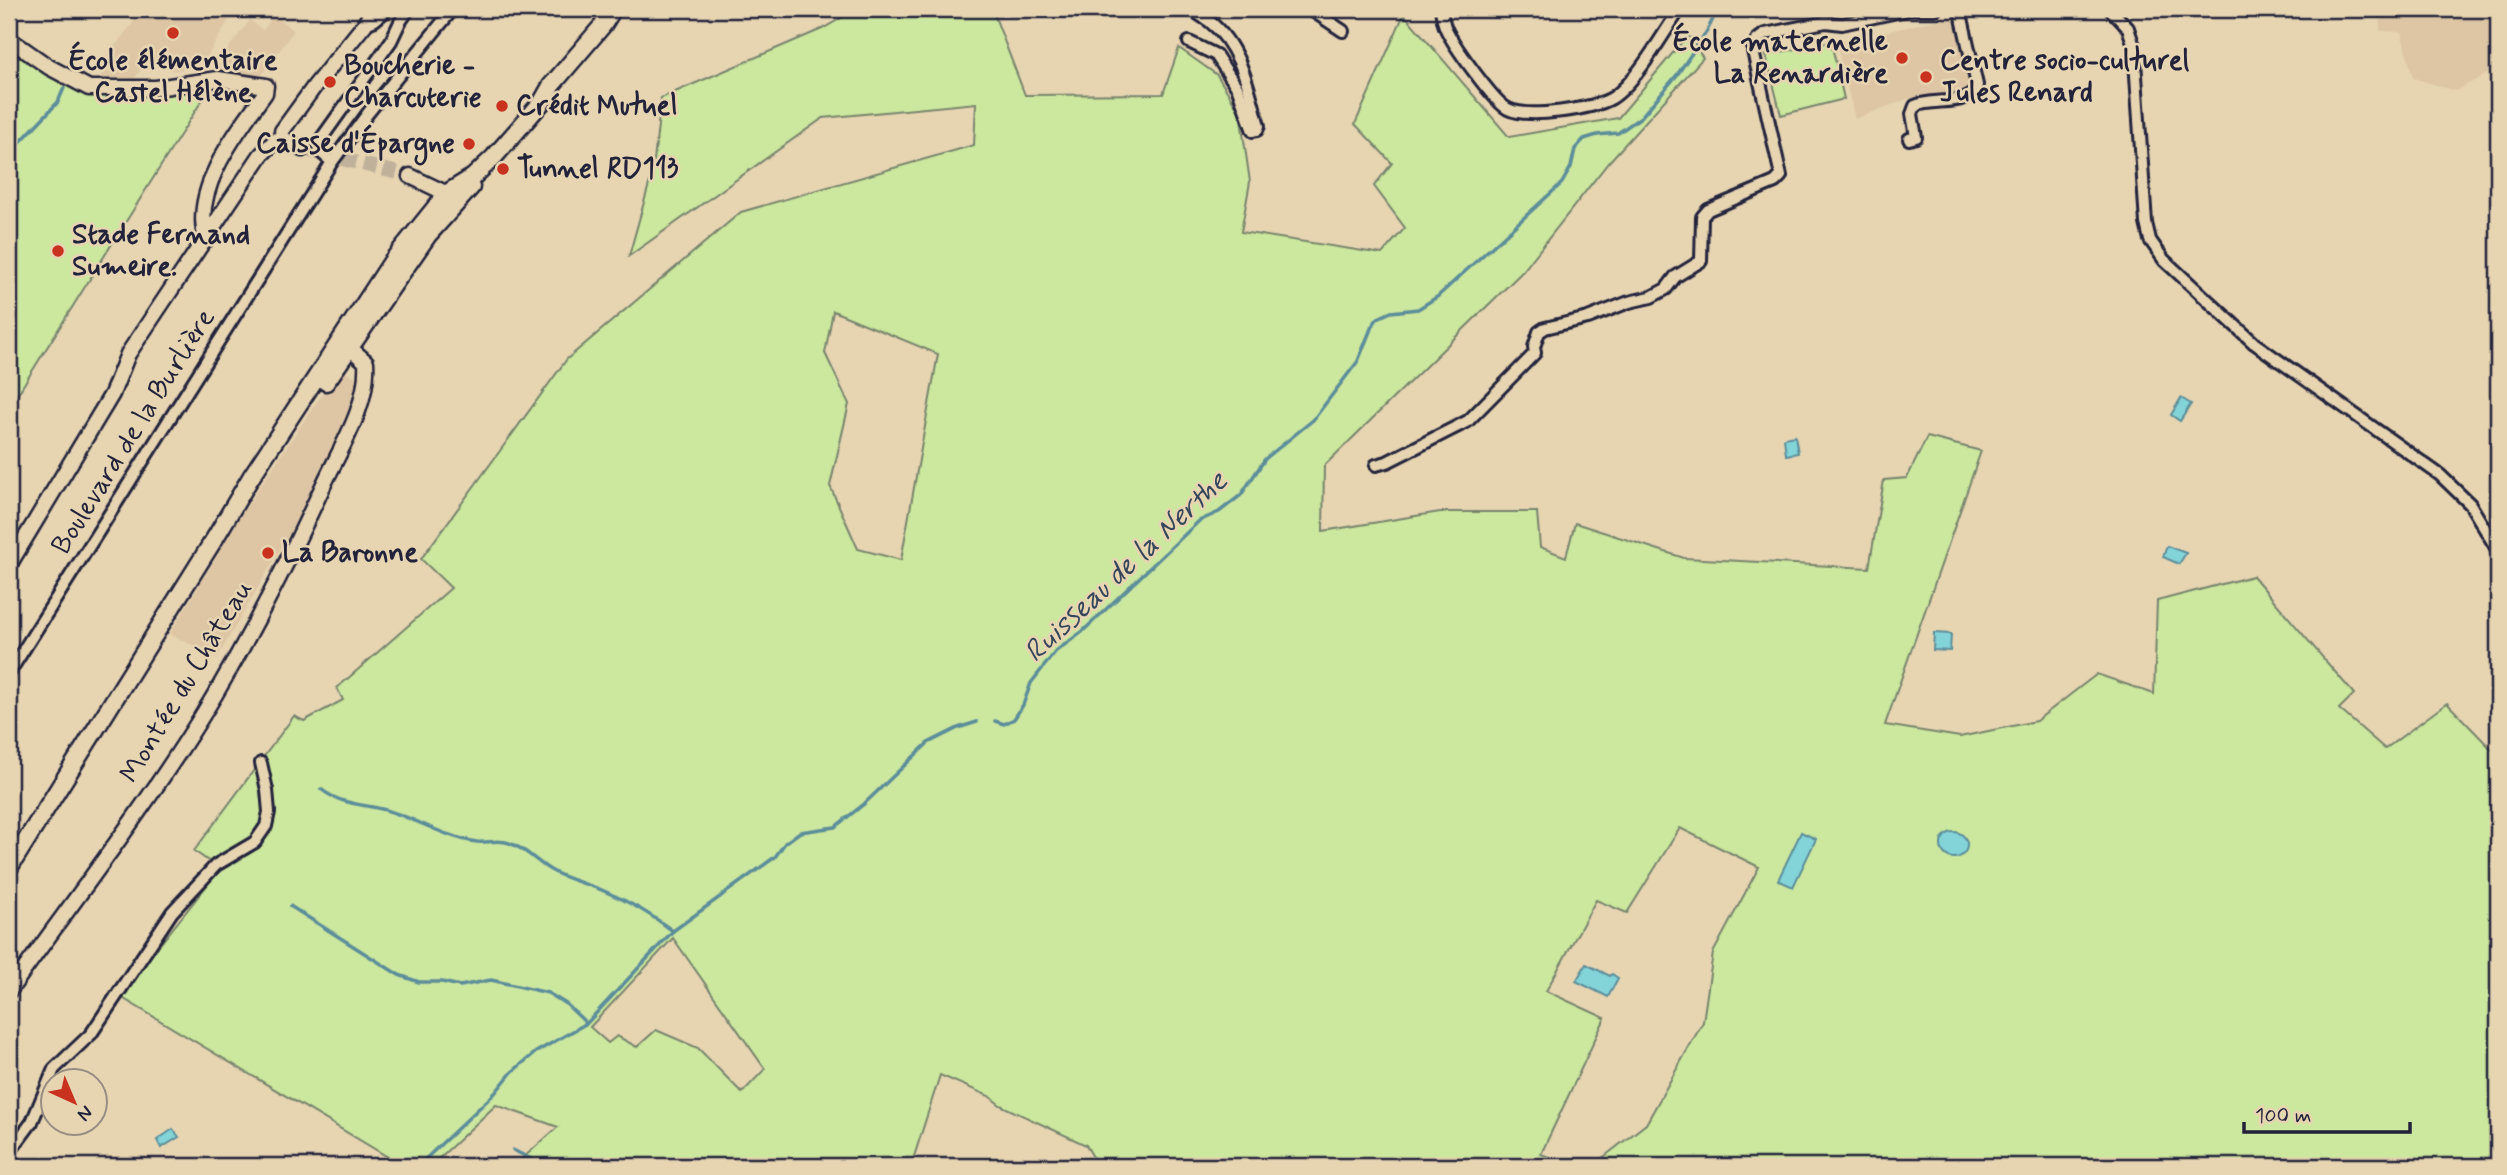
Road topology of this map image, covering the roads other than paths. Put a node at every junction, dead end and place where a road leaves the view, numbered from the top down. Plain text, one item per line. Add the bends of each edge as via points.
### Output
1 (373, 9) edge
2 (380, 9) edge
3 (388, 9) edge
4 (409, 9) edge
5 (453, 9) edge
6 (613, 9) edge
7 (626, 9) edge
8 (1191, 9) edge
9 (1310, 9) edge
10 (1441, 9) edge
11 (1913, 9) edge
12 (1936, 9) edge
13 (1960, 9) edge
14 (2110, 9) edge
15 (1675, 10) edge
16 (365, 24) junction
17 (1343, 31) dead end
18 (9, 39) edge
19 (1189, 42) dead end
20 (281, 137) junction
21 (1909, 139) dead end
22 (302, 149) tunnel mouth
23 (332, 162) junction
24 (410, 176) tunnel mouth
25 (452, 196) junction
26 (206, 240) junction
27 (342, 353) junction
28 (1376, 466) dead end
29 (2498, 551) edge
30 (9, 563) edge
31 (9, 673) edge
32 (261, 763) dead end
33 (9, 868) edge
34 (9, 990) edge
35 (9, 1153) edge

1 - 16 street
2 - 16 street
3 - 16 street
4 - 23 street via 321,139 319,151
5 - 23 street, Boulevard de la Burlière
6 - 25 main road via 542,102
7 - 25 main road via 584,65
8 - 19 street via 1210,22 1236,57 1247,82 1257,130 1253,131 1238,89 1216,55
9 - 17 street
10 - 15 street via 1446,30 1492,96 1507,109 1525,115 1613,98 1640,67
11 - 12 street
11 - 28 street via 1765,34 1757,40 1753,51 1781,176 1708,210 1702,217 1701,261 1675,276 1666,289 1588,318 1545,328 1536,337 1535,353 1468,421
13 - 21 street via 1975,93 1969,98 1915,106 1916,137
14 - 29 street via 2128,28 2134,46 2146,223 2150,240 2164,260 2254,343 2440,475 2470,504
16 - 20 street
18 - 26 street via 89,88 156,88 218,79 266,86 209,181
20 - 22 street
20 - 26 street via 261,155
23 - 31 street, Boulevard de la Burlière
24 - 25 street
25 - 27 main road
25 - 27 main road via 393,260 351,326
26 - 30 street via 128,354 111,394
27 - 33 main road via 215,538
27 - 34 street, Montée du Château via 367,376 361,403 259,614 203,715
32 - 35 street via 269,813 265,827 255,842 216,865 172,912 91,1034 54,1069 32,1122

